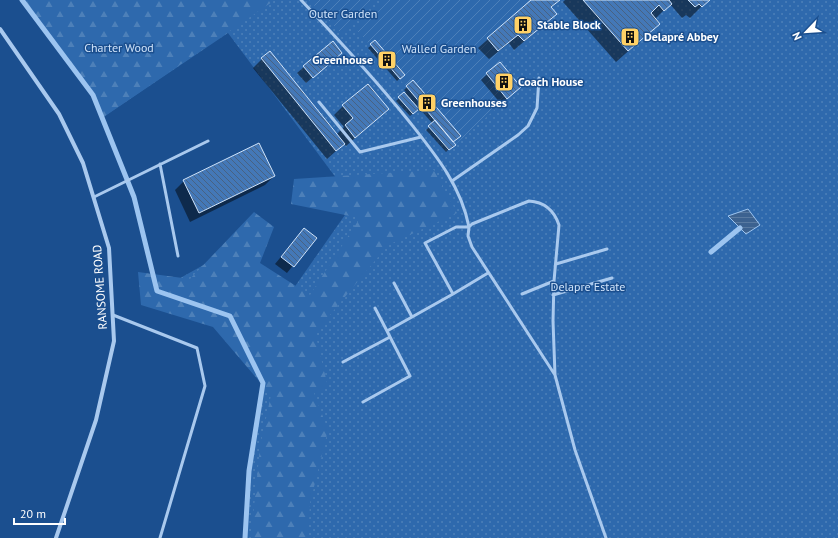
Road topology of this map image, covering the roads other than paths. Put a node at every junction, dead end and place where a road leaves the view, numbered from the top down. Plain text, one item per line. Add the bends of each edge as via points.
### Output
1 (301, 0) edge
2 (0, 29) edge
3 (540, 78) dead end
4 (319, 102) dead end
5 (421, 137) junction
6 (208, 141) dead end
7 (160, 164) junction
8 (452, 181) junction
9 (94, 196) junction
10 (469, 227) junction
11 (606, 249) dead end
12 (178, 256) dead end
13 (556, 264) junction
14 (488, 273) junction
15 (612, 278) dead end
16 (554, 281) junction
17 (394, 283) dead end
18 (453, 294) junction
19 (522, 294) dead end
20 (553, 295) junction
21 (374, 308) dead end
22 (113, 315) junction
23 (412, 317) junction
24 (387, 331) junction
25 (390, 337) junction
26 (343, 362) dead end
27 (555, 375) junction
28 (363, 402) dead end
29 (56, 538) edge
30 (160, 538) edge
31 (606, 538) edge

1 - 5 lane via 391,99
2 - 9 street, RANSOME ROAD via 59,114 83,163
3 - 8 lane via 537,108 528,126
4 - 5 lane via 360,152
5 - 8 lane
6 - 7 lane
7 - 9 lane
7 - 12 lane
8 - 10 lane via 466,212
9 - 22 street, RANSOME ROAD via 109,248
10 - 13 lane via 518,205 537,201 548,206 559,224
10 - 14 lane via 468,236 472,247
10 - 18 lane via 460,226 425,243
11 - 13 lane
13 - 16 lane
14 - 18 lane
14 - 27 lane
15 - 20 lane
16 - 19 lane
16 - 20 lane
17 - 23 lane
18 - 23 lane
20 - 27 lane
21 - 24 lane
22 - 29 street, RANSOME ROAD via 114,341 96,420
22 - 30 lane via 197,348 205,386
23 - 24 lane
24 - 25 lane
25 - 26 lane
25 - 28 lane via 410,376
27 - 31 lane via 575,450

